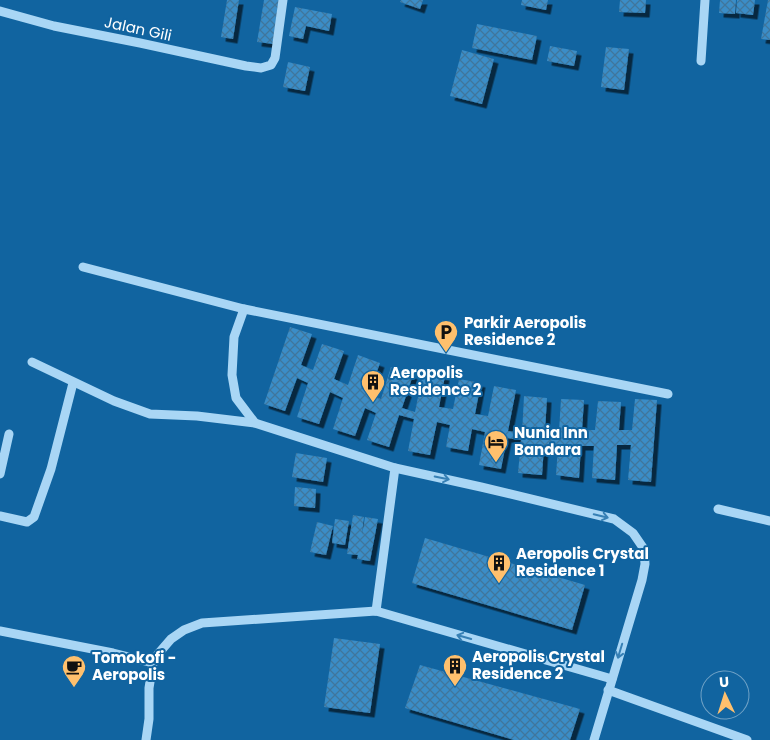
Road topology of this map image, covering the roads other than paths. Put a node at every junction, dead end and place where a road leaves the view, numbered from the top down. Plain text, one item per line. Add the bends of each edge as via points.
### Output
1 (283, 0) edge
2 (705, 0) edge
3 (0, 11) edge
4 (701, 61) dead end
5 (83, 267) dead end
6 (244, 309) junction
7 (32, 362) dead end
8 (74, 383) junction
9 (668, 394) dead end
10 (255, 423) junction
11 (9, 434) dead end
12 (395, 468) junction
13 (0, 474) edge
14 (718, 509) dead end
15 (0, 516) edge
16 (770, 521) edge
17 (376, 611) junction
18 (0, 631) edge
19 (153, 663) junction
20 (612, 679) junction
21 (608, 690) junction
22 (146, 740) edge
23 (594, 740) edge
24 (747, 740) edge

1 - 3 street, Jalan Gili via 275,58 271,65 261,68 54,26
2 - 4 street
5 - 6 street
6 - 9 street
6 - 10 street via 234,337 232,375 236,398
7 - 8 street
8 - 10 street via 150,414
8 - 15 street via 51,469 34,517 28,522
10 - 12 street
11 - 13 street
12 - 17 street
12 -> 20 street via 614,519 633,533 644,549 645,564
14 - 16 street
17 - 19 street via 202,623 172,639
20 -> 17 street
18 - 19 street
19 - 22 street
20 - 21 street
21 - 23 street
21 - 24 street

